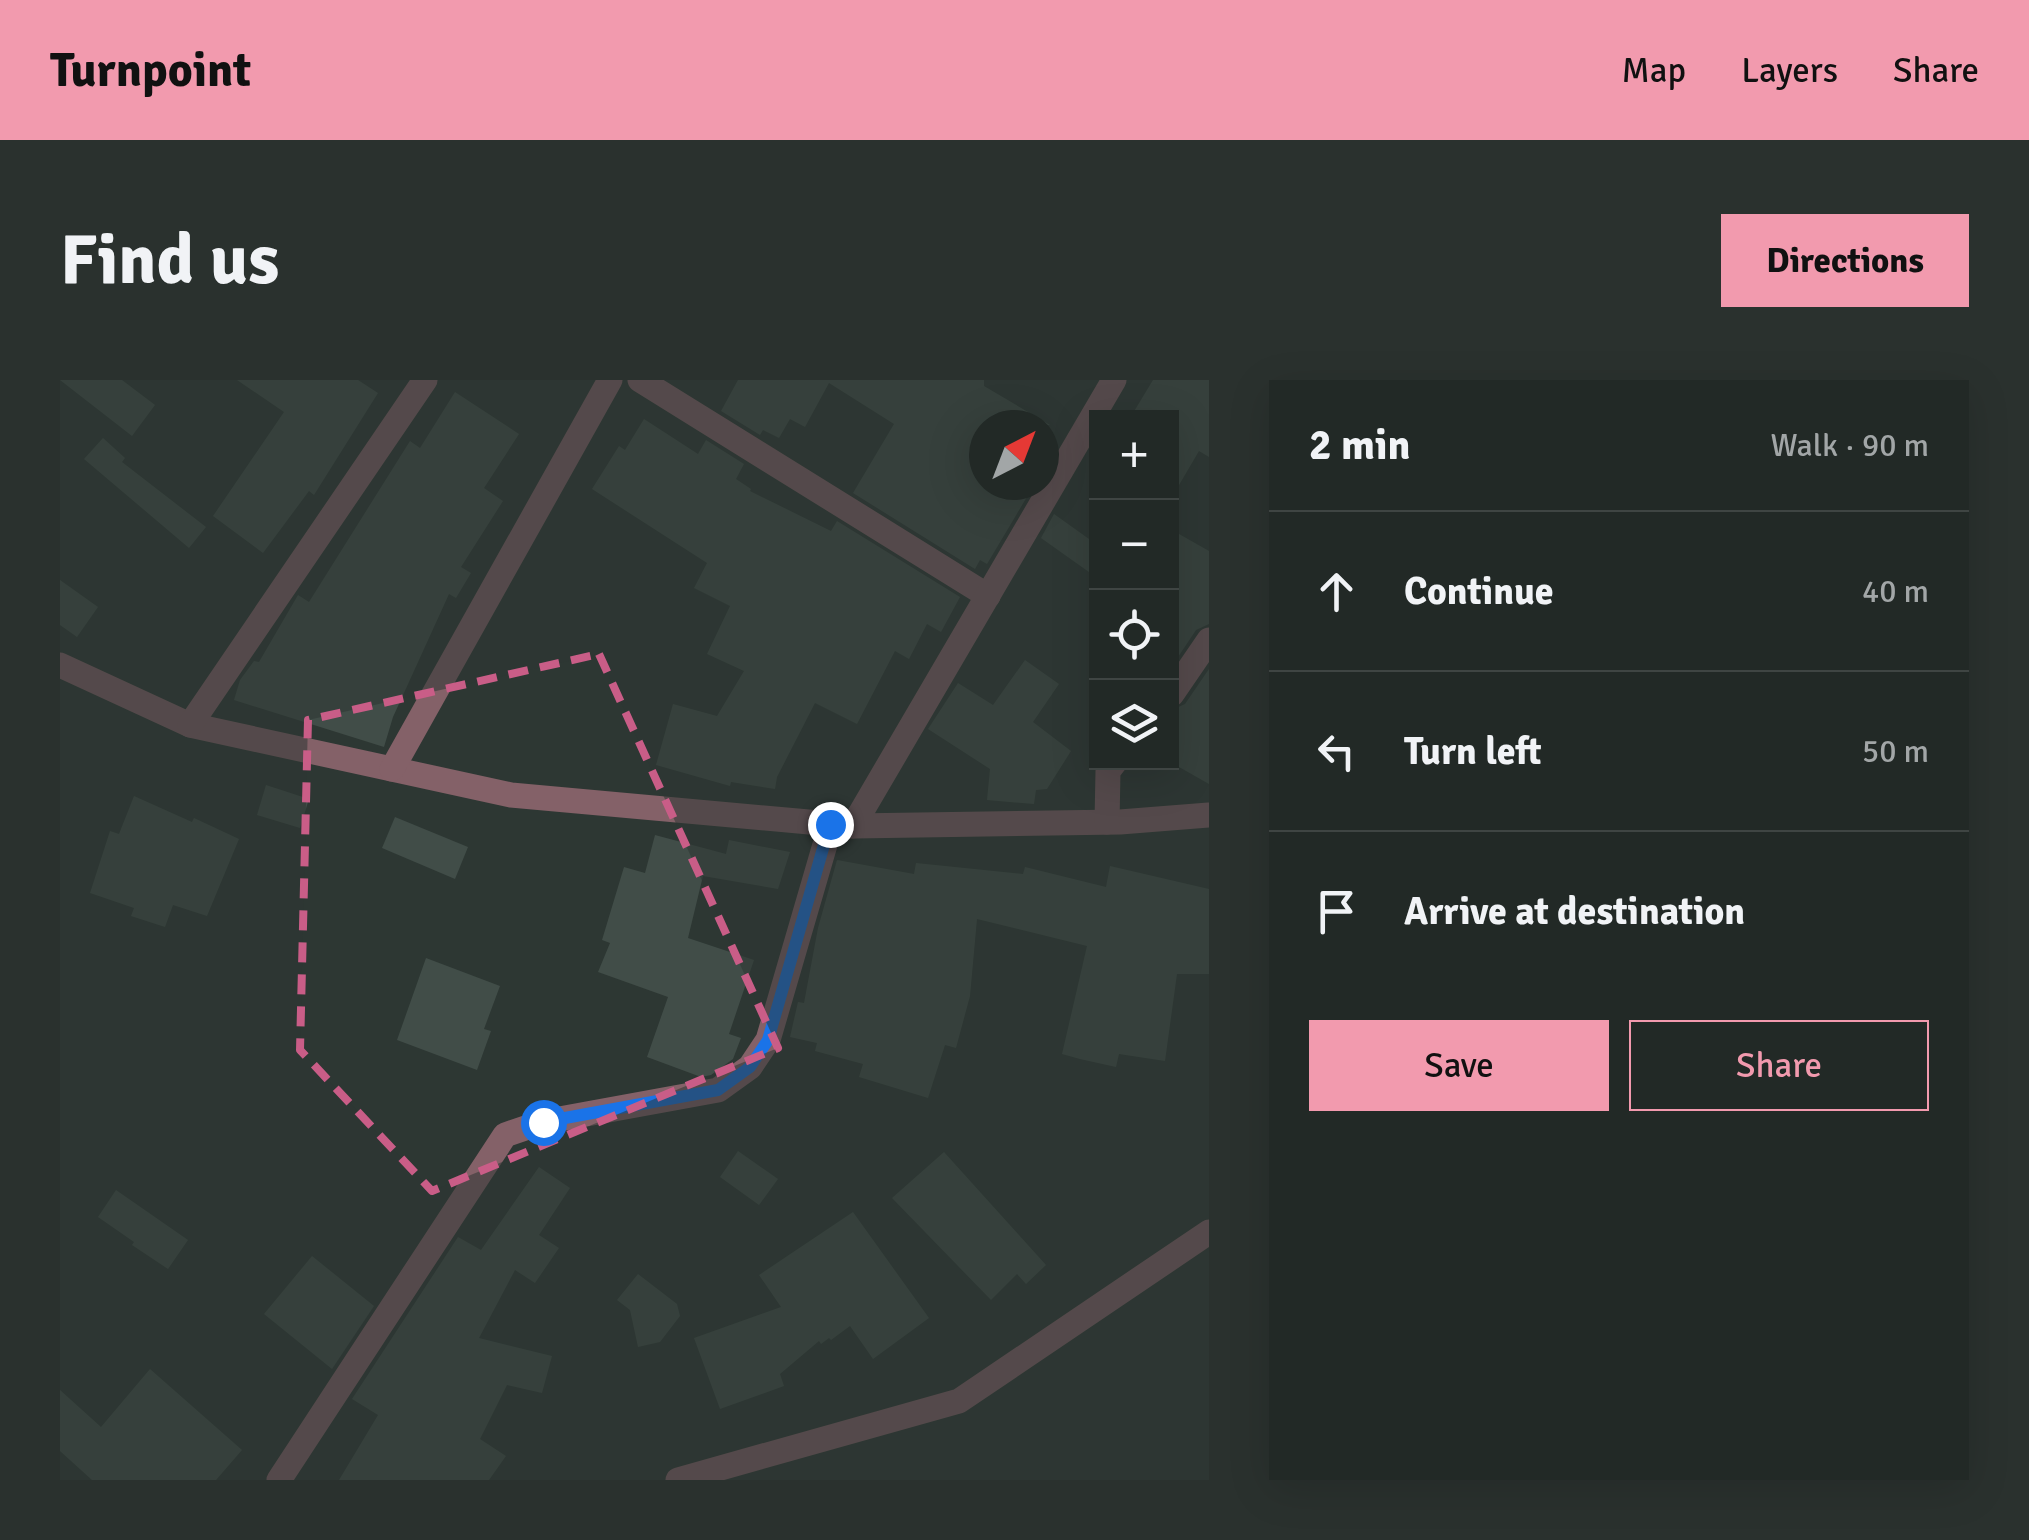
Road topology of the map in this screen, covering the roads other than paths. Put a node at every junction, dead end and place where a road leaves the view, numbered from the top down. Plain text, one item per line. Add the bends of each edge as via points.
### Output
1 (426, 380) edge
2 (610, 380) edge
3 (640, 380) edge
4 (1114, 380) edge
5 (988, 596) junction
6 (1209, 640) edge
7 (60, 665) edge
8 (1179, 684) edge
9 (190, 724) junction
10 (392, 769) junction
11 (1109, 770) edge
12 (1209, 815) edge
13 (1107, 822) junction
14 (842, 825) junction
15 (1209, 1232) edge
16 (278, 1480) edge
17 (678, 1480) edge

1 - 9 street
2 - 10 street
3 - 5 street
4 - 5 street
5 - 14 street
6 - 8 street
7 - 9 street
9 - 10 street
10 - 14 street via 511,796
11 - 13 street
12 - 13 street
13 - 14 street
14 - 16 street via 768,1040 750,1067 718,1090 505,1135
15 - 17 street via 960,1401

